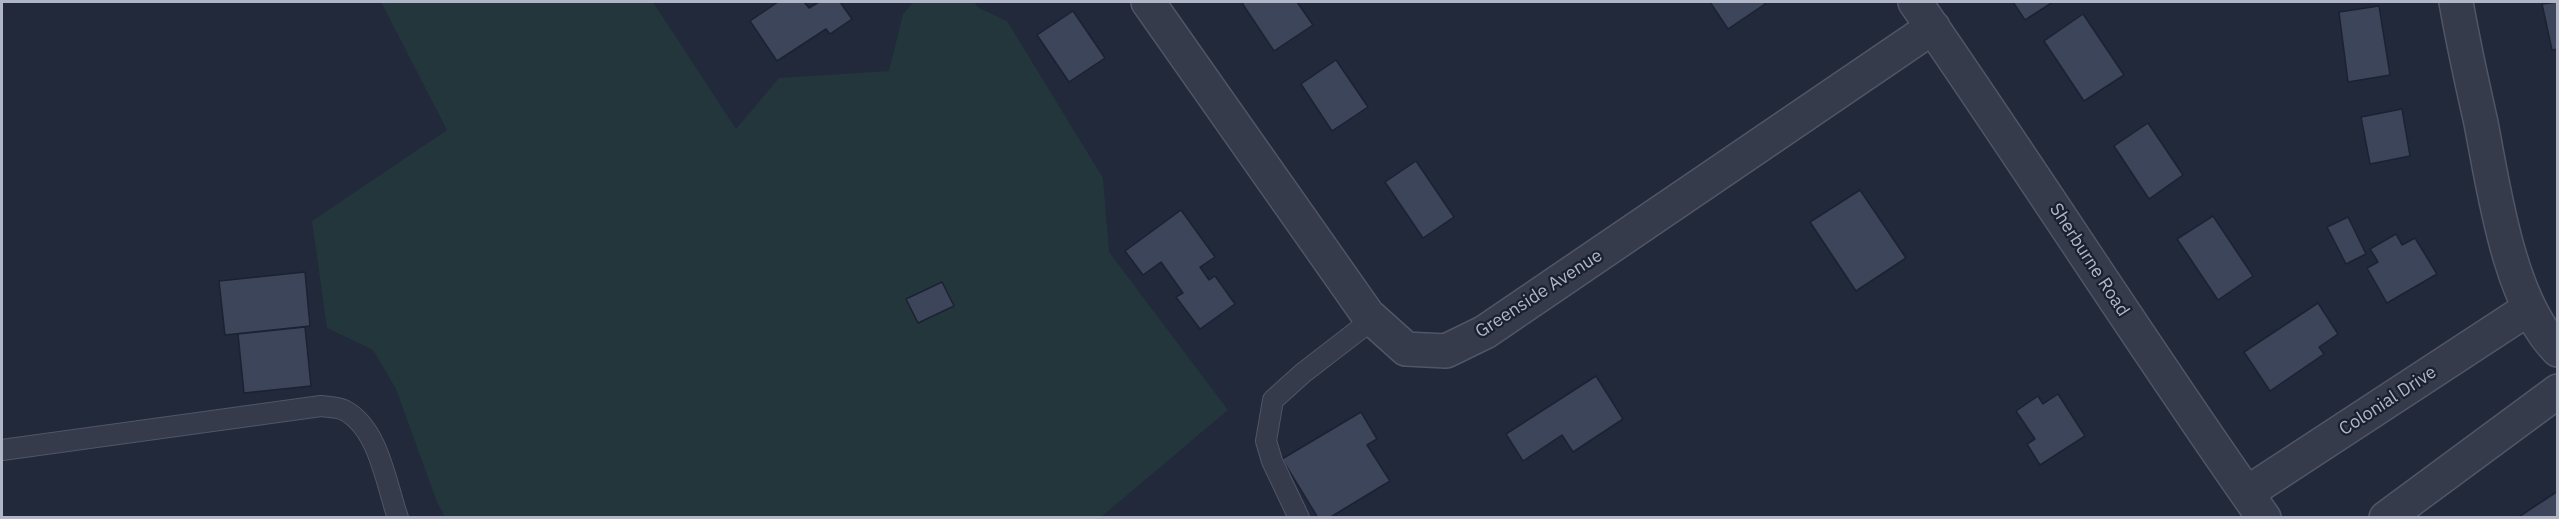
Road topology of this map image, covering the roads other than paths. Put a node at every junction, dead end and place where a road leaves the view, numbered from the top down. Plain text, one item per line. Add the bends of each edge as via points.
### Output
1 (1148, 2) edge
2 (2457, 2) edge
3 (1924, 14) edge
4 (2528, 309) junction
5 (1373, 319) junction
6 (2558, 350) edge
7 (2558, 391) edge
8 (2, 450) edge
9 (2255, 505) edge
10 (398, 518) edge
11 (1299, 518) edge
12 (2386, 518) edge

1 - 5 street, Greenside Avenue
2 - 4 street via 2495,194
3 - 5 street, Greenside Avenue via 1485,332 1446,351 1406,349
3 - 9 street, Sherburne Road
4 - 6 street
4 - 9 street, Colonial Drive
5 - 11 lane via 1273,400 1266,441
7 - 12 street
8 - 10 lane via 321,406 343,409 375,443

